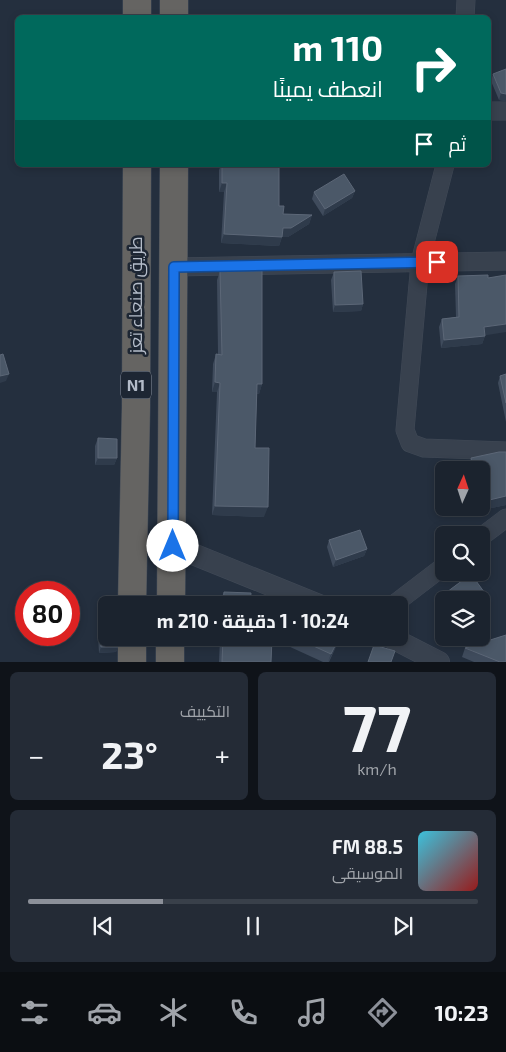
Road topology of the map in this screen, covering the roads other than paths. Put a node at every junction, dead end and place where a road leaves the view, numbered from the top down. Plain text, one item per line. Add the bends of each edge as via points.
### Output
1 (137, 0) edge
2 (174, 0) edge
3 (466, 0) edge
4 (137, 15) edge
5 (174, 15) edge
6 (465, 15) edge
7 (491, 111) edge
8 (506, 111) edge
9 (137, 167) edge
10 (174, 167) edge
11 (444, 167) edge
12 (506, 261) edge
13 (420, 262) junction
14 (174, 267) junction
15 (506, 451) edge
16 (506, 518) edge
17 (490, 530) edge
18 (133, 541) junction
19 (173, 546) junction
20 (435, 573) edge
21 (132, 596) edge
22 (171, 596) edge
23 (297, 596) edge
24 (405, 596) edge
25 (132, 646) edge
26 (170, 646) edge
27 (408, 646) edge
28 (132, 662) edge
29 (170, 662) edge
30 (439, 662) edge

1 - 4 highway
2 - 5 highway
3 - 6 street
7 - 8 street
9 - 18 highway, طريق صنعاء تعز / N1
10 - 14 highway, N1
11 - 13 street
12 - 13 street
13 - 14 street
13 - 15 street via 405,430 410,443 424,448
14 - 19 highway, N1
16 - 17 street
18 - 19 highway
18 - 21 highway, طريق صنعاء تعز / N1
19 - 22 highway, N1
19 - 23 street
20 - 24 street
25 - 28 highway
26 - 29 highway
27 - 30 street

